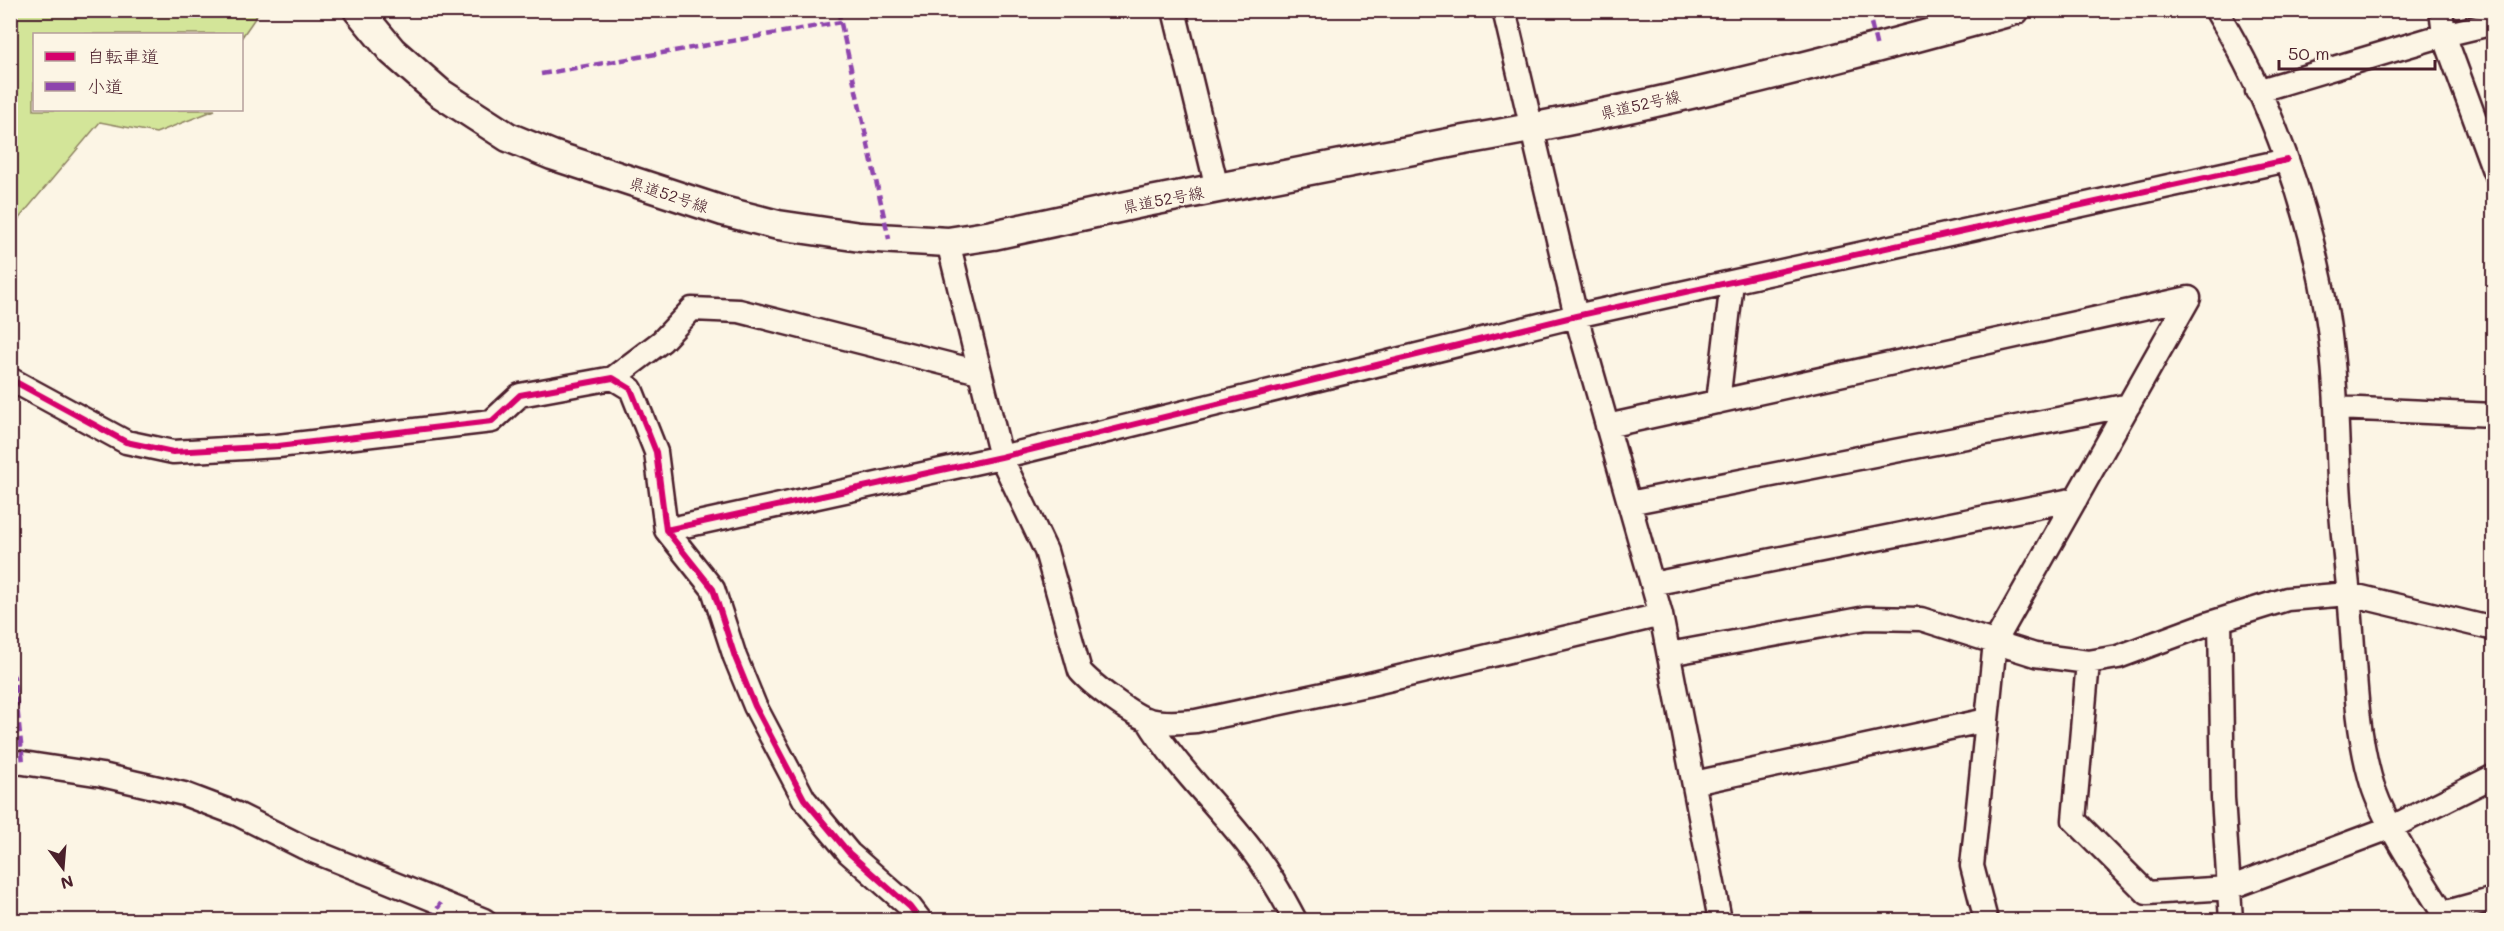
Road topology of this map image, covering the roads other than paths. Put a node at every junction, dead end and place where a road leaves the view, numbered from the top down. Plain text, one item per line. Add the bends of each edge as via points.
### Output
1 (358, 10) edge
2 (1174, 10) edge
3 (1504, 10) edge
4 (2015, 10) edge
5 (2216, 10) edge
6 (2441, 10) edge
7 (2493, 23) edge
8 (2444, 35) junction
9 (2257, 91) junction
10 (1533, 128) junction
11 (2287, 160) junction
12 (2493, 171) edge
13 (1217, 188) junction
14 (948, 242) junction
15 (1732, 282) junction
16 (1576, 316) junction
17 (979, 372) junction
18 (613, 378) junction
19 (10, 379) edge
20 (1718, 402) junction
21 (2129, 405) junction
22 (2337, 408) junction
23 (2493, 415) edge
24 (1607, 426) junction
25 (1001, 457) junction
26 (2076, 499) junction
27 (1629, 503) junction
28 (666, 530) junction
29 (1652, 584) junction
30 (2349, 594) junction
31 (1661, 615) junction
32 (2220, 621) junction
33 (2493, 629) edge
34 (1995, 642) junction
35 (1669, 654) junction
36 (2088, 662) junction
37 (1147, 719) junction
38 (1987, 720) junction
39 (10, 761) edge
40 (2493, 776) edge
41 (1694, 783) junction
42 (2392, 827) junction
43 (2229, 888) junction
44 (2493, 898) edge
45 (2445, 917) edge
46 (484, 921) edge
47 (920, 921) edge
48 (1295, 921) edge
49 (1720, 921) edge
50 (1986, 921) edge
51 (2231, 921) edge

1 - 14 main road, 県道52号線 via 392,51 440,93 488,126 552,155 778,225 860,237
2 - 13 street
3 - 10 street
4 - 10 main road, 県道52号線 via 1877,48
5 - 9 street
6 - 8 street
7 - 8 street
8 - 9 street
8 - 12 street
9 - 11 street
10 - 13 main road, 県道52号線
10 - 16 street
11 - 15 street
11 - 22 street via 2314,244 2328,317
13 - 14 main road, 県道52号線
14 - 17 street
15 - 16 street
15 - 20 street
16 - 24 street
16 - 25 street
17 - 18 street via 739,311 692,309 662,341
17 - 25 street
18 - 19 street via 520,395 492,421 278,446 173,452 126,442
18 - 28 street via 631,389 656,452
20 - 21 street via 2189,298
20 - 24 street
21 - 26 street
21 - 27 street
22 - 23 street
22 - 30 street
24 - 27 street
25 - 28 street
25 - 37 street via 1046,551 1080,671 1090,683
26 - 29 street
26 - 34 street
27 - 29 street
28 - 47 street via 713,589 755,706 804,799 849,853 910,907
29 - 31 street
30 - 32 street via 2287,599
30 - 33 street
30 - 42 street via 2363,742 2370,779
31 - 35 street
31 - 37 street via 1196,721 1170,723
32 - 36 street via 2118,657
32 - 43 street
34 - 35 street via 1921,619 1866,618
34 - 36 street via 2035,655
34 - 38 street
35 - 41 street
36 - 43 street via 2074,820 2147,893
37 - 48 street via 1162,745 1254,853
38 - 41 street
38 - 50 street via 1972,866
39 - 46 street via 102,775 184,794 237,814 303,848
40 - 42 street
41 - 49 street
42 - 43 street
42 - 45 street
43 - 51 street
44 - 45 street

